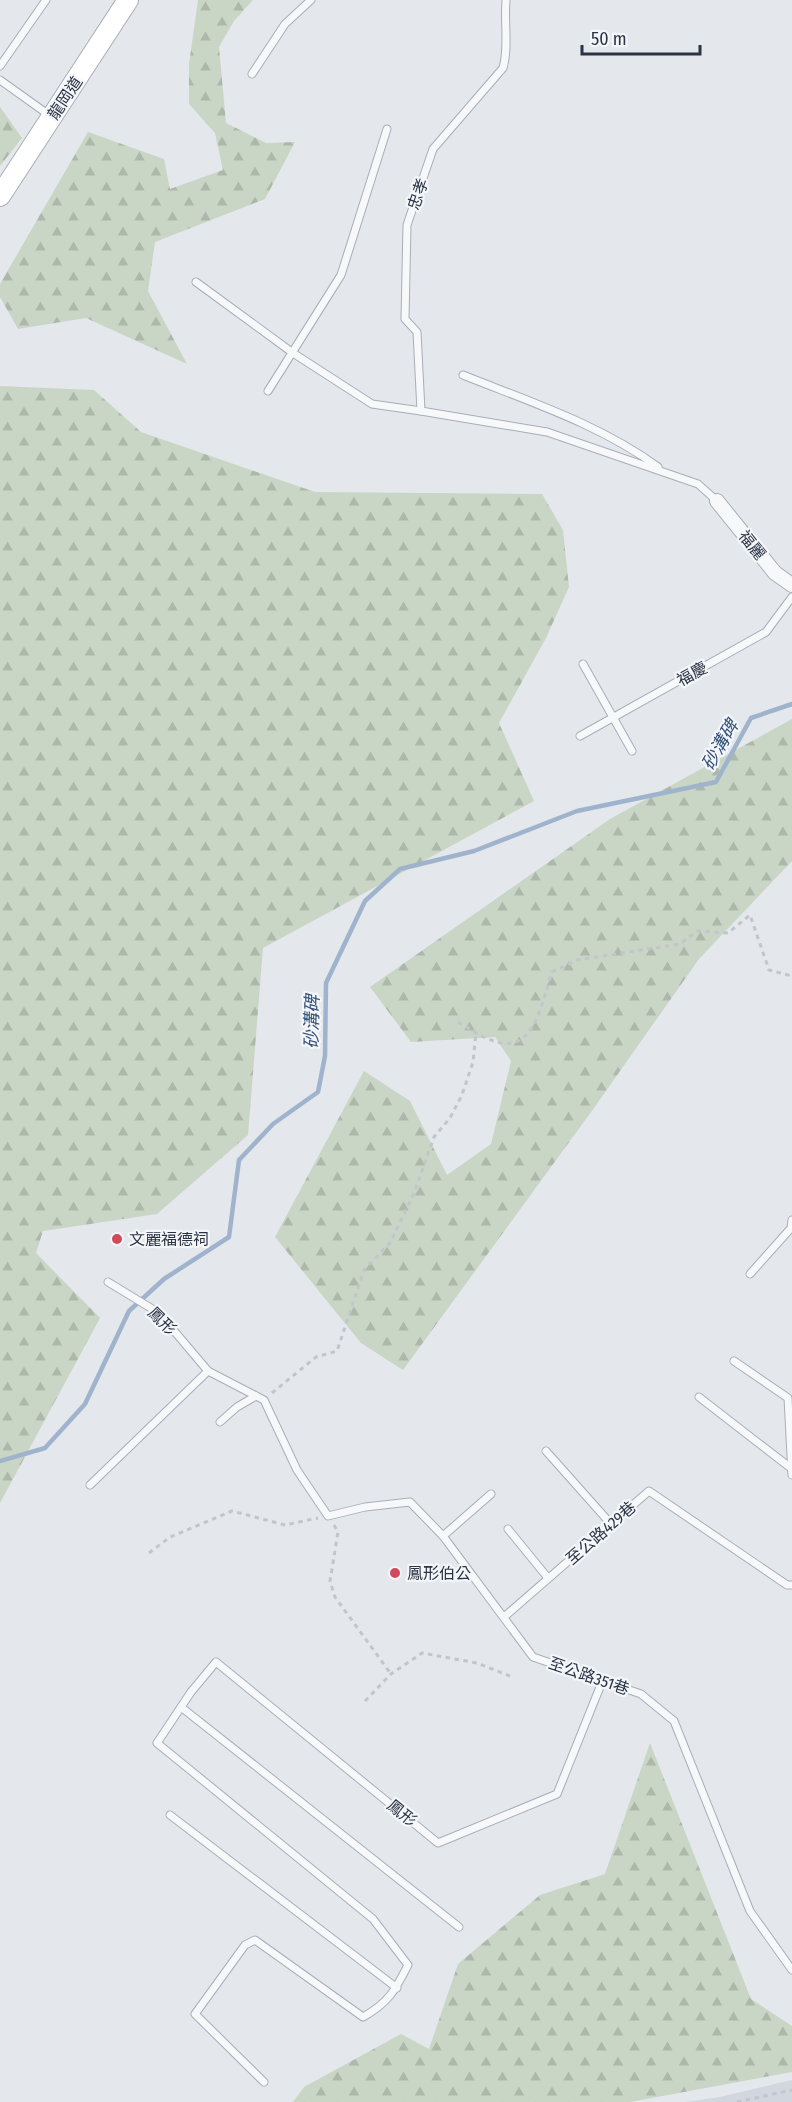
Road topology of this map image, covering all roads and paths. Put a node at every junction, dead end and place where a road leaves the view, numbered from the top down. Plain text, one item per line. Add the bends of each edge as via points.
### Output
1 (46, 0) edge
2 (128, 0) edge
3 (311, 0) edge
4 (506, 0) edge
5 (0, 66) edge
6 (252, 74) dead end
7 (0, 80) edge
8 (52, 117) junction
9 (387, 129) dead end
10 (0, 196) edge
11 (196, 282) dead end
12 (293, 352) junction
13 (463, 375) dead end
14 (268, 391) dead end
15 (422, 411) junction
16 (663, 471) junction
17 (717, 501) joint
18 (792, 585) edge
19 (792, 597) edge
20 (583, 664) dead end
21 (612, 718) junction
22 (580, 736) dead end
23 (632, 751) dead end
24 (792, 976) edge
25 (458, 1022) dead end
26 (476, 1032) junction
27 (792, 1220) edge
28 (750, 1274) dead end
29 (108, 1282) dead end
30 (734, 1361) dead end
31 (208, 1371) junction
32 (256, 1395) junction
33 (699, 1397) dead end
34 (264, 1400) junction
35 (220, 1422) dead end
36 (546, 1451) dead end
37 (792, 1469) edge
38 (792, 1475) edge
39 (90, 1485) dead end
40 (491, 1494) dead end
41 (328, 1516) junction
42 (611, 1524) junction
43 (508, 1529) dead end
44 (443, 1536) junction
45 (149, 1553) dead end
46 (548, 1578) junction
47 (792, 1585) edge
48 (504, 1617) junction
49 (391, 1674) junction
50 (510, 1676) dead end
51 (602, 1682) junction
52 (365, 1701) dead end
53 (181, 1707) junction
54 (170, 1815) dead end
55 (459, 1927) dead end
56 (792, 1970) edge
57 (397, 1988) junction
58 (264, 2082) dead end
59 (792, 2090) edge
60 (737, 2102) edge

1 - 5 lane
2 - 8 street, 龍岡道
3 - 6 lane via 285,24
4 - 15 lane, 忠孝 via 503,26 507,55 503,68 433,149 407,225 405,319 417,332
7 - 8 lane
8 - 10 street, 龍岡道
9 - 12 lane via 341,275
11 - 12 lane
12 - 14 lane
12 - 15 lane via 372,404
13 - 16 lane via 598,431
15 - 16 lane via 547,432
16 - 17 lane via 698,484
17 - 18 street, 福麗 via 776,573
19 - 21 lane, 福慶 via 766,632
20 - 21 lane
21 - 22 lane, 福慶
21 - 23 lane
24 - 26 path via 769,970 750,915 728,933 697,931 680,944 577,960 552,972 532,1033 516,1043 492,1041
25 - 26 path
26 - 34 path via 473,1062 462,1095 434,1137 390,1243 364,1270 337,1351 316,1357
27 - 28 lane via 791,1228
29 - 31 lane, 鳳形 via 159,1314
30 - 37 lane via 788,1398
31 - 32 lane, 鳳形
31 - 39 lane
32 - 34 lane, 鳳形
32 - 35 lane
33 - 37 lane
34 - 41 lane via 297,1470
36 - 42 lane
37 - 38 lane
40 - 44 lane
41 - 44 lane, 至公路351巷 via 410,1502
41 - 45 path via 285,1524 232,1510 170,1537
41 - 49 path via 338,1532 330,1581 335,1597
42 - 46 lane, 至公路429巷
42 - 47 lane, 至公路429巷 via 649,1491
43 - 46 lane
44 - 48 lane, 至公路351巷
46 - 48 lane, 至公路429巷
48 - 51 lane, 至公路351巷 via 534,1656
49 - 50 path via 422,1653 477,1664
49 - 52 path
51 - 53 lane, 鳳形 via 556,1794 438,1843 216,1662
51 - 56 lane, 至公路351巷 via 641,1694 674,1721 750,1911
53 - 55 lane
53 - 57 lane, 鳳形 via 156,1743 373,1919 408,1965
54 - 57 lane
57 - 58 lane, 鳳形 via 382,2006 363,2017 255,1940 245,1945 195,2014
59 - 60 path

